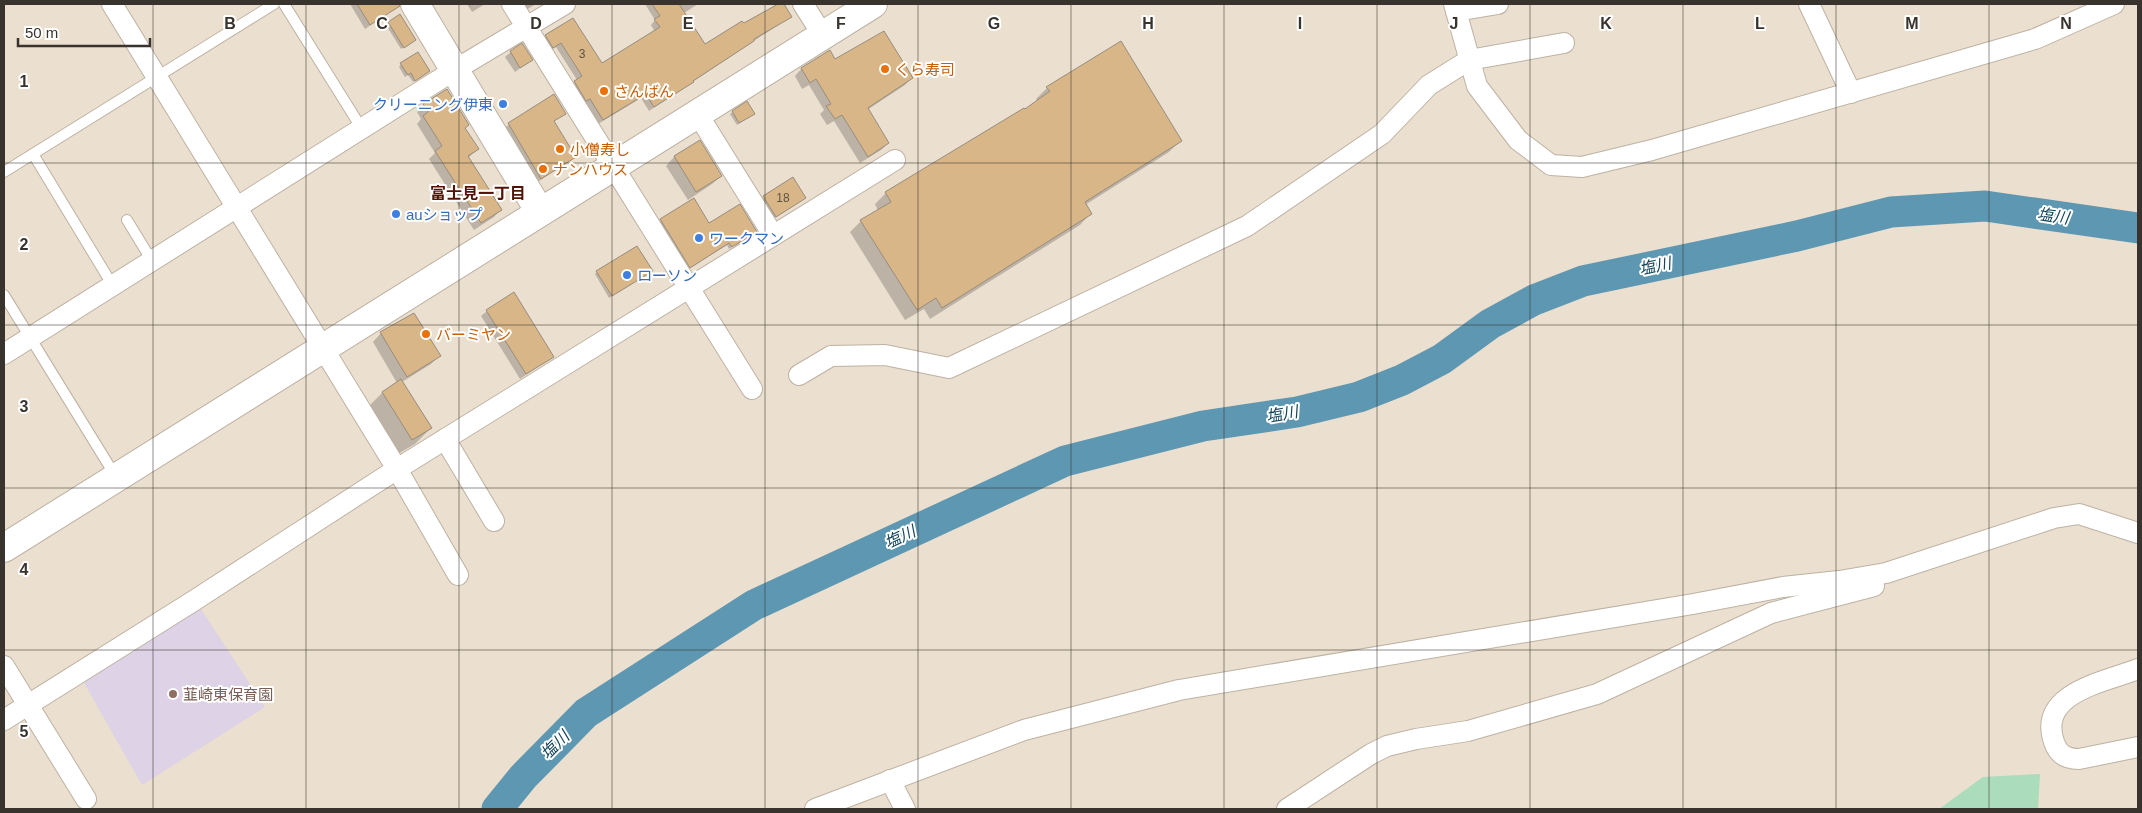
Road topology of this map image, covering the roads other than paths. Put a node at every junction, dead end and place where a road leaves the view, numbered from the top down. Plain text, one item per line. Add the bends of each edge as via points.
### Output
1 (112, 4) edge
2 (274, 4) edge
3 (284, 4) edge
4 (415, 4) edge
5 (512, 4) edge
6 (565, 4) edge
7 (803, 4) edge
8 (873, 4) edge
9 (1498, 4) edge
10 (1809, 4) edge
11 (2114, 4) edge
12 (1455, 7) edge
13 (526, 27) junction
14 (822, 34) junction
15 (1564, 43) dead end
16 (1469, 60) junction
17 (453, 70) junction
18 (156, 78) junction
19 (1851, 93) junction
20 (697, 113) junction
21 (362, 130) junction
22 (33, 154) junction
23 (895, 160) dead end
24 (612, 166) junction
25 (4, 172) edge
26 (236, 208) junction
27 (540, 212) junction
28 (127, 220) dead end
29 (773, 235) junction
30 (152, 261) junction
31 (113, 286) junction
32 (689, 287) junction
33 (4, 295) edge
34 (30, 338) junction
35 (323, 349) junction
36 (4, 354) edge
37 (799, 374) dead end
38 (752, 389) dead end
39 (445, 439) junction
40 (396, 469) junction
41 (116, 478) junction
42 (494, 521) dead end
43 (2138, 533) edge
44 (4, 548) edge
45 (1961, 548) junction
46 (458, 575) dead end
47 (4, 666) edge
48 (2138, 668) edge
49 (28, 705) junction
50 (4, 720) edge
51 (2138, 747) edge
52 (890, 780) junction
53 (86, 799) dead end
54 (815, 809) edge
55 (905, 809) edge
56 (1288, 809) edge

1 - 18 street
2 - 18 lane
3 - 21 lane
4 - 17 street
5 - 13 street
6 - 13 street
7 - 14 street
8 - 14 street
9 - 12 street
10 - 19 street
11 - 19 street via 2035,39
12 - 16 street
13 - 17 street
13 - 24 street
14 - 20 street
15 - 16 street
16 - 19 street via 1477,86 1518,140 1551,165 1582,167
16 - 37 street via 1429,86 1382,134 1247,226 949,368 885,355 831,356
17 - 21 street
17 - 27 street
18 - 22 lane
18 - 26 street
20 - 24 street
20 - 29 street
21 - 26 street
22 - 25 lane
22 - 31 lane
23 - 29 street
24 - 27 street
24 - 32 street
26 - 30 street
26 - 35 street
27 - 35 street
28 - 30 lane
29 - 32 street
30 - 31 street
31 - 34 street
32 - 38 street
32 - 39 street
33 - 34 lane
34 - 36 street
34 - 41 lane
35 - 40 street
35 - 41 street
39 - 40 street
39 - 42 street
40 - 46 street
40 - 49 street
41 - 44 street
43 - 45 street via 2079,514 2054,518
45 - 52 street via 1877,574 1839,581 1783,587 1179,690 1024,730
45 - 56 street via 1948,560 1925,571 1771,613 1597,694 1468,731 1387,746
47 - 49 street
48 - 51 street via 2083,688 2064,699 2055,710 2051,728 2060,754 2070,759
49 - 50 street
49 - 53 street
52 - 54 street
52 - 55 street

